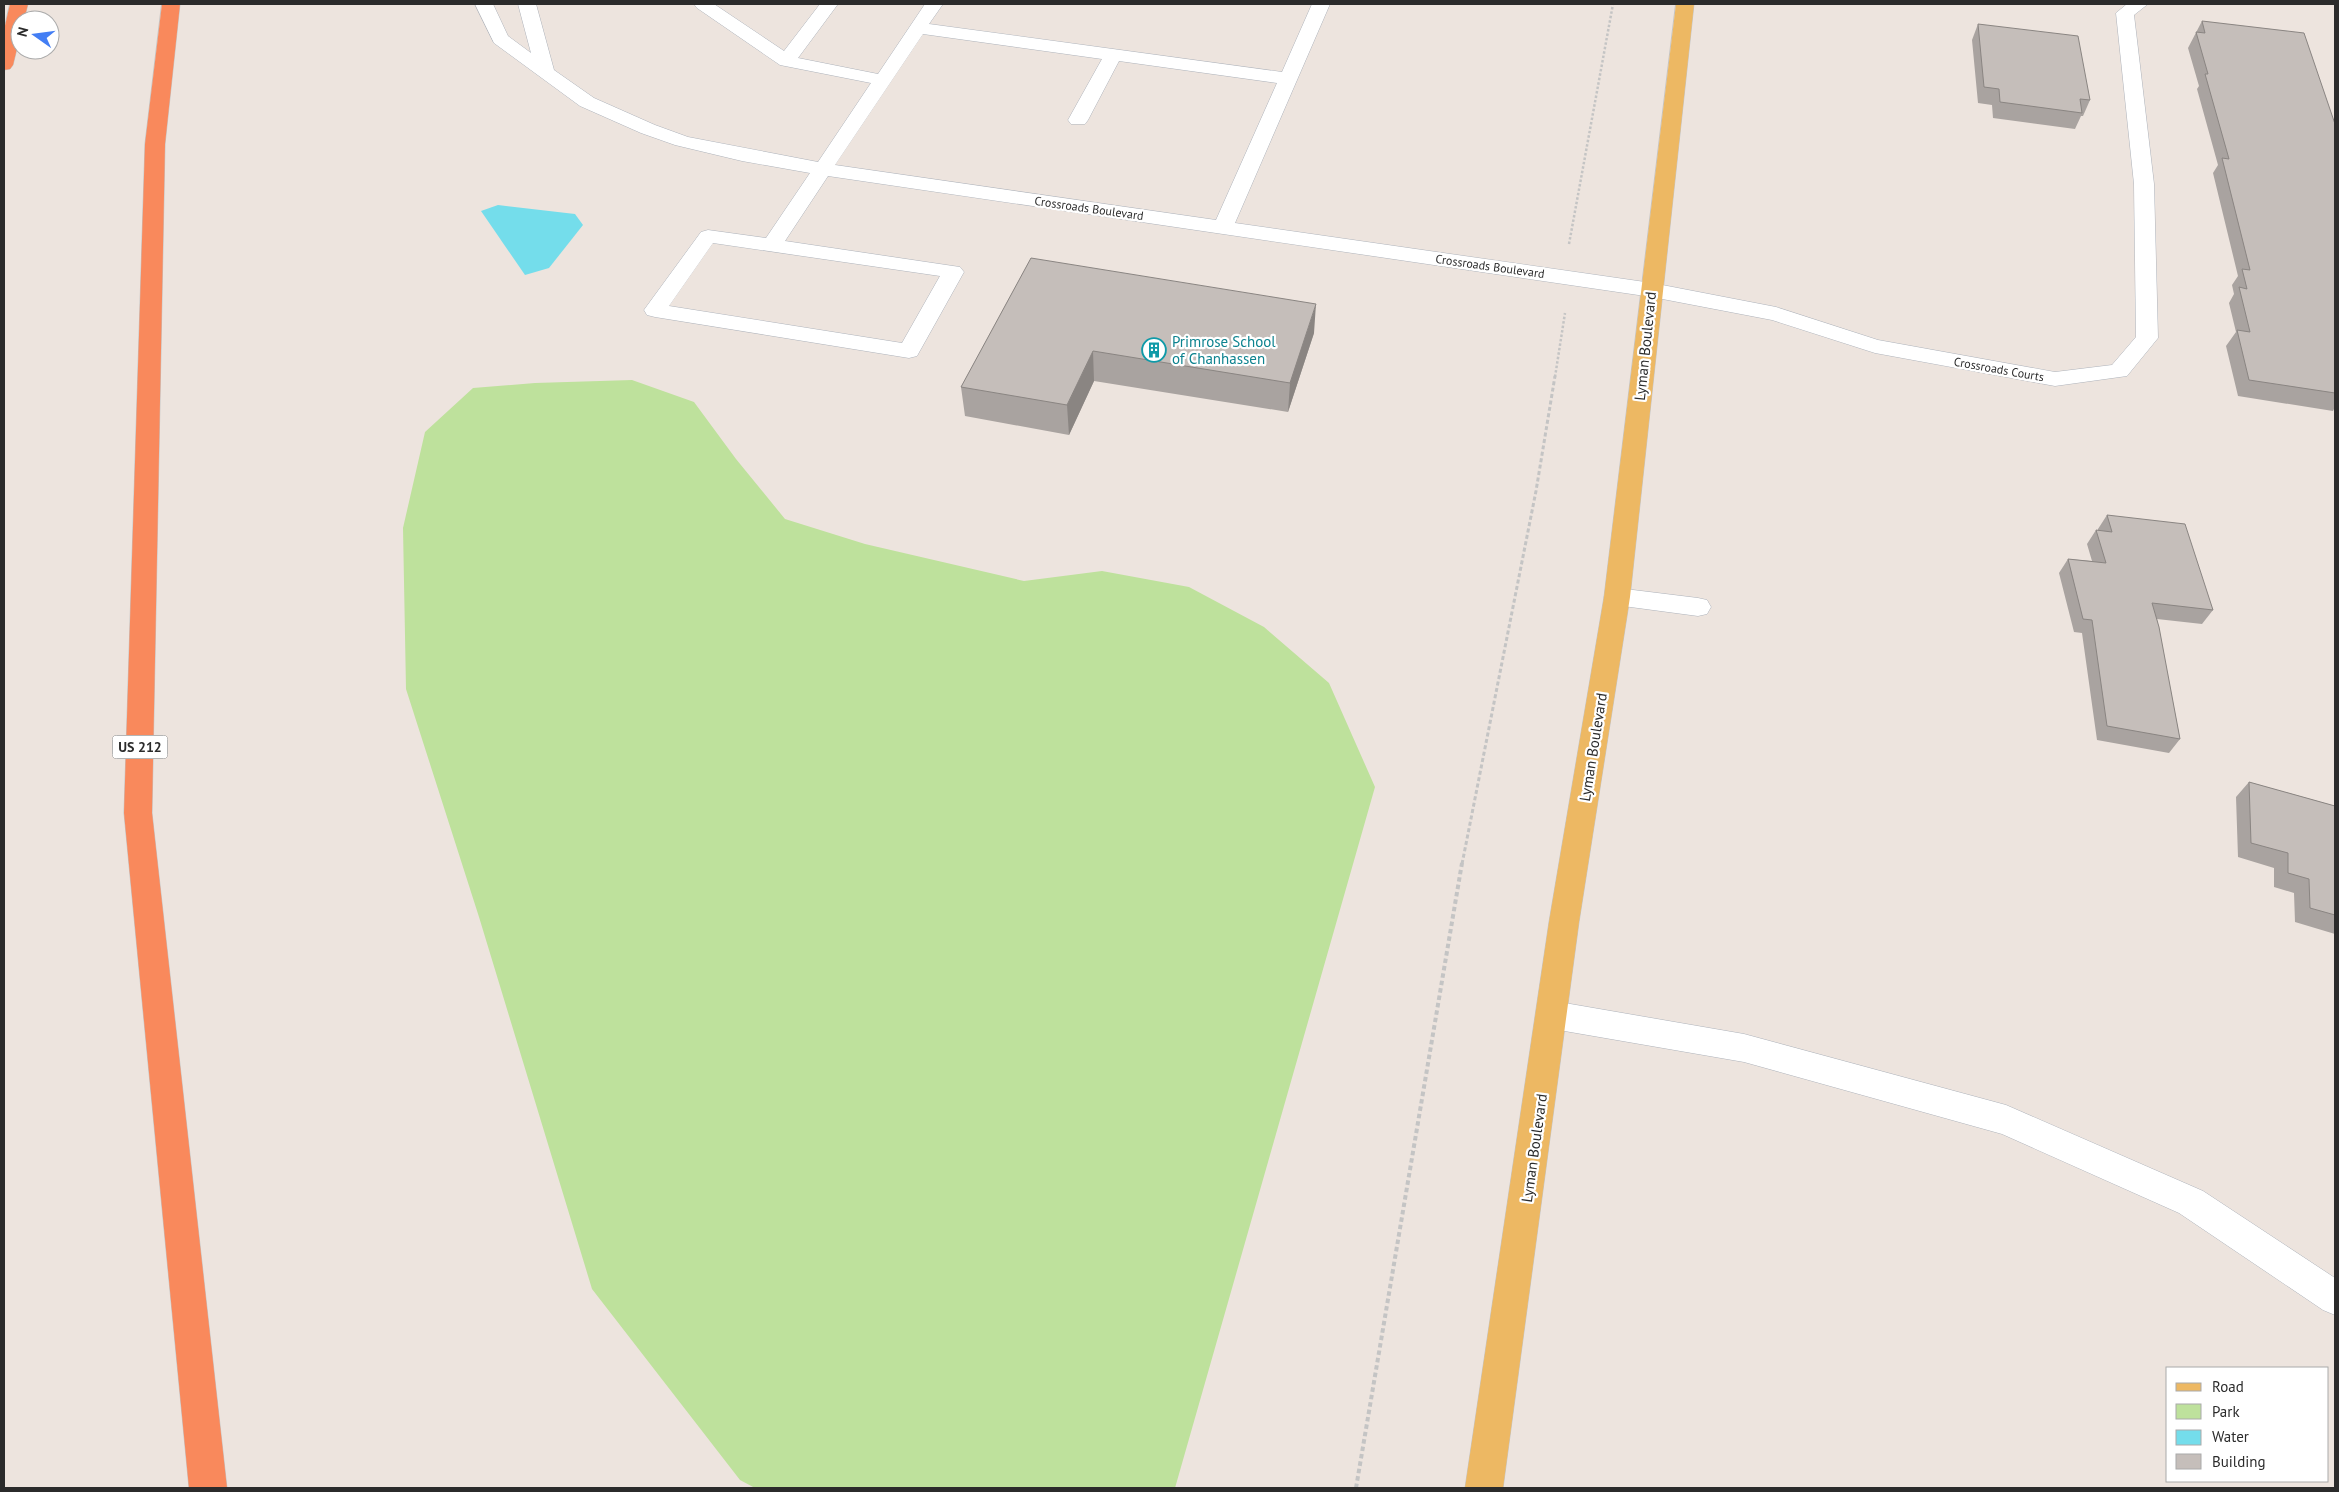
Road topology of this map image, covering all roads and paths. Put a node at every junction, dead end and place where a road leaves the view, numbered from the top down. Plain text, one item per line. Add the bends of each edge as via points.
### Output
1 (19, 4) edge
2 (171, 4) edge
3 (484, 4) edge
4 (526, 4) edge
5 (703, 4) edge
6 (829, 4) edge
7 (934, 4) edge
8 (1321, 4) edge
9 (1613, 4) edge
10 (1685, 4) edge
11 (2138, 4) edge
12 (917, 28) junction
13 (1113, 55) junction
14 (786, 61) junction
15 (4, 65) edge
16 (545, 70) junction
17 (1289, 79) junction
18 (882, 80) junction
19 (1078, 120) dead end
20 (821, 169) junction
21 (1223, 228) junction
22 (772, 245) junction
23 (1567, 277) junction
24 (1652, 290) junction
25 (1617, 597) junction
26 (1698, 607) dead end
27 (1553, 1015) junction
28 (2335, 1298) edge
29 (208, 1488) edge
30 (1356, 1488) edge
31 (1484, 1488) edge

1 - 15 highway
2 - 29 highway, US 212 via 155,144 138,813
3 - 16 street, Crossroads Boulevard via 500,39
4 - 16 street
5 - 14 street
6 - 14 street
7 - 12 street
8 - 17 street
9 - 23 path via 1569,239
10 - 24 main road, Lyman Boulevard
11 - 24 street, Crossroads Courts via 2125,12 2144,184 2147,338 2119,371 2055,379 1875,346 1776,314
12 - 13 street
12 - 18 street
13 - 17 street
13 - 19 street
14 - 18 street
16 - 20 street, Crossroads Boulevard via 587,102 648,129 682,141 742,155
17 - 21 street
18 - 20 street
20 - 21 street, Crossroads Boulevard
20 - 22 street
21 - 23 street, Crossroads Boulevard
22 - 22 street via 708,236 655,310 909,351 953,272
23 - 24 street, Crossroads Boulevard
23 - 30 path via 1564,322 1536,491 1465,847
24 - 25 main road, Lyman Boulevard
25 - 26 street
25 - 27 main road, Lyman Boulevard via 1564,922
27 - 28 street via 1744,1048 2006,1120 2191,1202
27 - 31 main road, Lyman Boulevard

